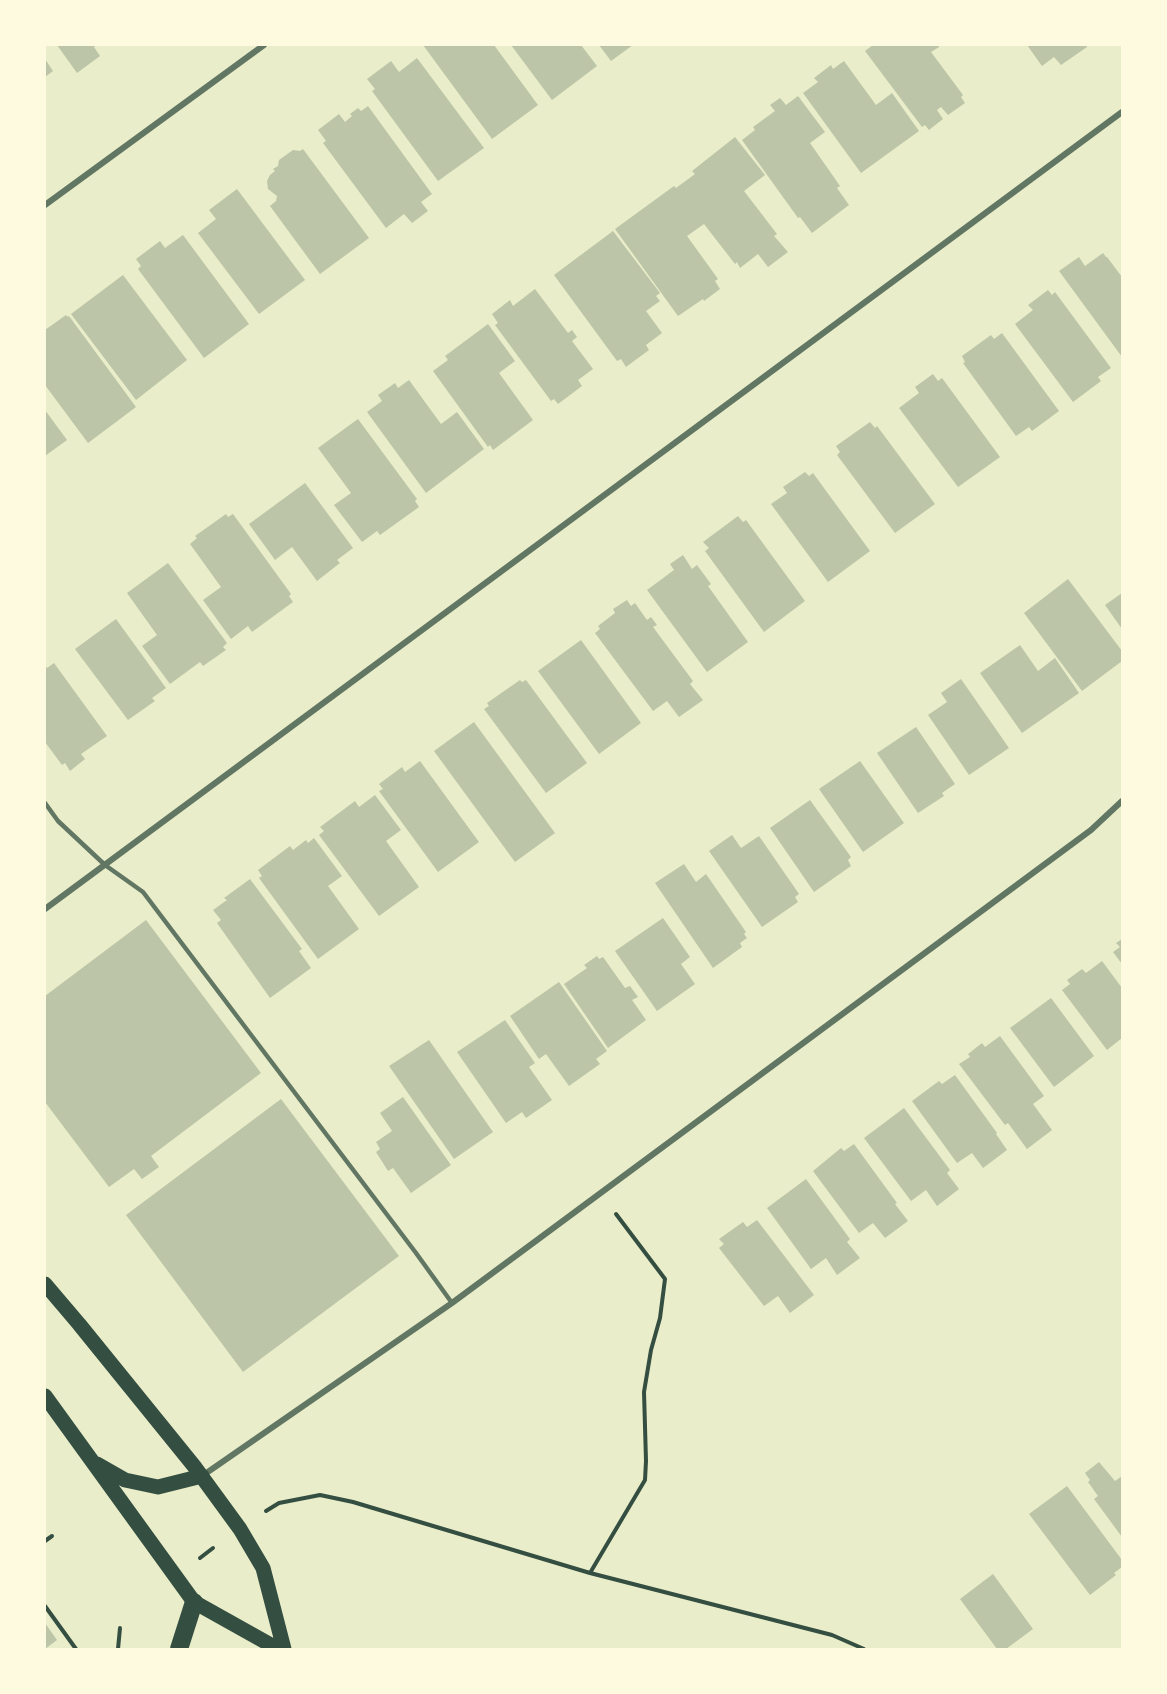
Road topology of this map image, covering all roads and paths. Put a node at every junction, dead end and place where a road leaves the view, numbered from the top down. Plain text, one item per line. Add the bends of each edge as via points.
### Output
1 (264, 45) edge
2 (1122, 112) edge
3 (45, 205) edge
4 (1122, 801) edge
5 (45, 803) edge
6 (105, 865) junction
7 (45, 909) edge
8 (600, 1194) junction
9 (45, 1284) edge
10 (452, 1303) junction
11 (45, 1396) edge
12 (93, 1462) junction
13 (202, 1476) junction
14 (266, 1511) dead end
15 (52, 1536) dead end
16 (45, 1541) edge
17 (590, 1573) junction
18 (194, 1602) junction
19 (45, 1606) edge
20 (120, 1628) dead end
21 (76, 1649) edge
22 (118, 1649) edge
23 (179, 1649) edge
24 (278, 1649) edge
25 (284, 1649) edge
26 (864, 1649) edge

1 - 3 street
2 - 6 street
4 - 8 street via 1082,837
5 - 6 lane via 58,821
6 - 7 street
6 - 10 lane via 143,892
8 - 10 street
8 - 17 path via 665,1279 644,1392 645,1480
9 - 13 main road
10 - 13 street
11 - 12 main road
12 - 13 main road via 124,1480 158,1487
12 - 18 main road
13 - 25 main road via 263,1568
14 - 17 path via 279,1503 320,1496 353,1502
15 - 16 path
17 - 26 path via 832,1635
18 - 23 highway
18 - 24 main road
19 - 21 path
20 - 22 path

